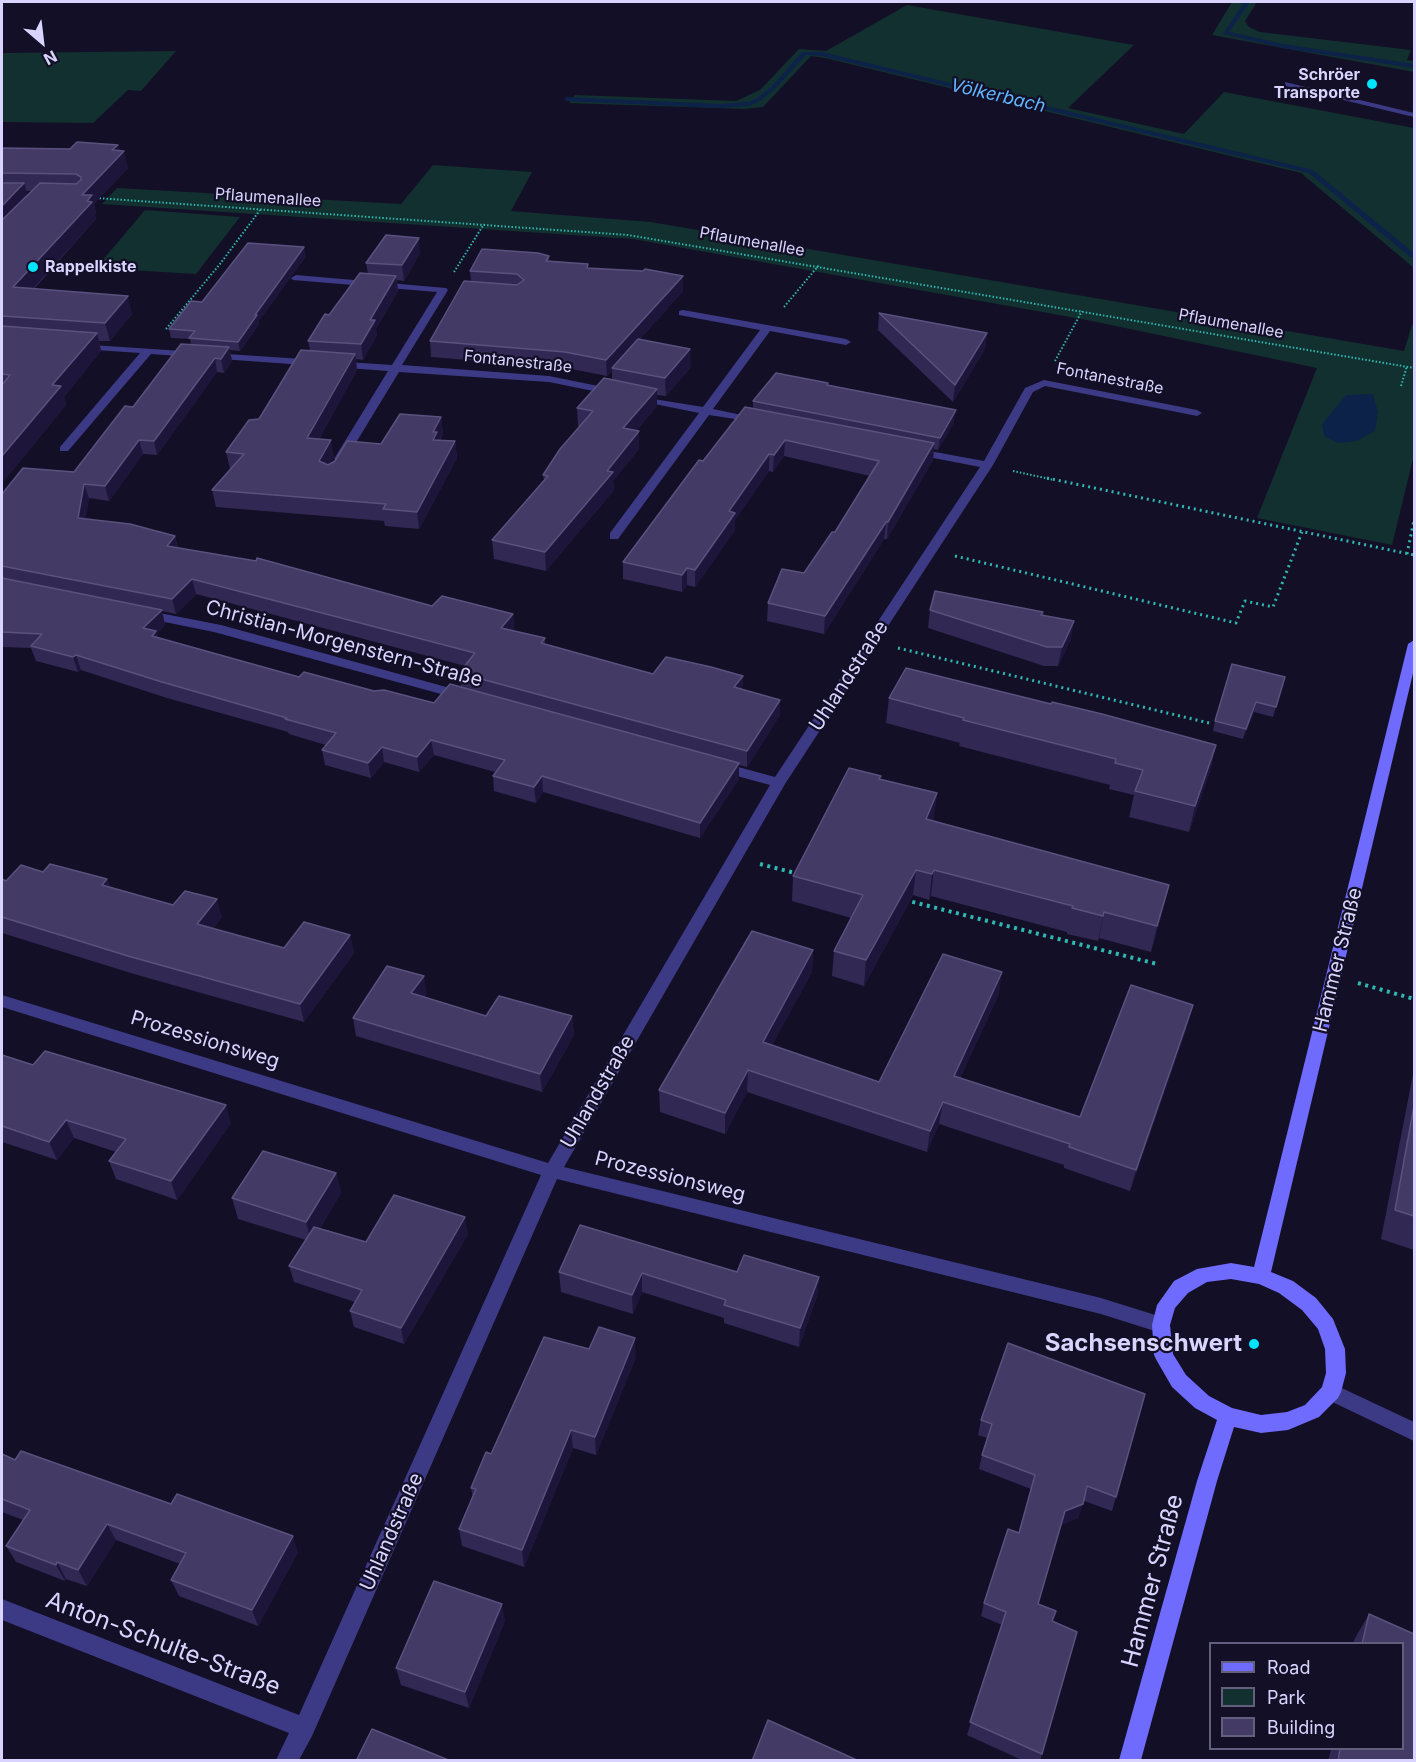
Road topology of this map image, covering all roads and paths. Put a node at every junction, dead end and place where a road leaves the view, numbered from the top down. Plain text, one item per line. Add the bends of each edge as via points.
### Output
1 (1288, 84) dead end
2 (1414, 115) edge
3 (91, 197) edge
4 (261, 210) junction
5 (483, 224) junction
6 (819, 265) junction
7 (296, 278) dead end
8 (448, 290) junction
9 (1082, 311) junction
10 (683, 313) dead end
11 (766, 328) junction
12 (846, 342) dead end
13 (69, 345) edge
14 (148, 351) junction
15 (395, 366) junction
16 (1407, 366) junction
17 (1414, 368) edge
18 (1044, 383) junction
19 (1401, 386) dead end
20 (707, 412) junction
21 (1197, 413) dead end
22 (765, 423) edge
23 (64, 449) dead end
24 (905, 450) edge
25 (987, 465) junction
26 (336, 467) edge
27 (1414, 520) edge
28 (1302, 532) junction
29 (614, 536) dead end
30 (931, 550) junction
31 (1407, 554) junction
32 (1414, 555) edge
33 (135, 612) edge
34 (872, 641) junction
35 (1414, 644) edge
36 (480, 701) edge
37 (1209, 723) dead end
38 (709, 764) edge
39 (778, 783) junction
40 (735, 857) junction
41 (806, 876) edge
42 (894, 898) edge
43 (1157, 964) dead end
44 (1334, 976) junction
45 (1414, 999) edge
46 (2, 1001) edge
47 (552, 1171) junction
48 (1261, 1276) junction
49 (1161, 1325) junction
50 (1331, 1392) junction
51 (1228, 1416) junction
52 (1414, 1432) edge
53 (2, 1610) edge
54 (304, 1728) junction
55 (287, 1761) edge
56 (1130, 1761) edge

1 - 2 street
3 - 4 path, Pflaumenallee
4 - 5 path, Pflaumenallee
4 - 14 path
5 - 6 path, Pflaumenallee via 628,235
5 - 8 path
6 - 9 path, Pflaumenallee
6 - 11 path
7 - 8 street
8 - 15 street
9 - 16 path, Pflaumenallee
9 - 18 path
10 - 11 street
11 - 12 street
11 - 20 street
13 - 14 street, Fontanestraße
14 - 15 street, Fontanestraße
14 - 23 street
15 - 20 street, Fontanestraße via 549,379
15 - 26 street
16 - 17 path, Pflaumenallee
16 - 19 path
18 - 21 street, Fontanestraße
18 - 25 street, Fontanestraße via 1029,390
20 - 22 street, Fontanestraße
20 - 29 street
24 - 25 street
25 - 28 path
25 - 30 street, Uhlandstraße
27 - 31 path
28 - 30 path via 1274,607 1245,601 1236,623
28 - 31 path
30 - 34 street, Uhlandstraße
31 - 32 path
33 - 36 street, Christian-Morgenstern-Straße via 216,628
34 - 37 path
34 - 39 street, Uhlandstraße
35 - 44 main road, Hammer Straße
38 - 39 street
39 - 40 street, Uhlandstraße
40 - 41 path
40 - 47 street, Uhlandstraße
42 - 43 path
44 - 45 path
44 - 48 main road, Hammer Straße
46 - 47 street, Prozessionsweg
47 - 49 street, Prozessionsweg via 1101,1306
47 - 54 street, Uhlandstraße
48 - 49 main road via 1231,1271 1203,1275 1181,1287 1166,1305
48 - 50 main road via 1302,1298 1326,1325 1335,1349 1336,1373
49 - 51 main road via 1164,1355 1179,1381 1202,1402
50 - 51 main road via 1312,1411 1288,1421 1261,1424
50 - 52 street
51 - 56 main road, Hammer Straße
53 - 54 street, Anton-Schulte-Straße
54 - 55 street, Uhlandstraße

